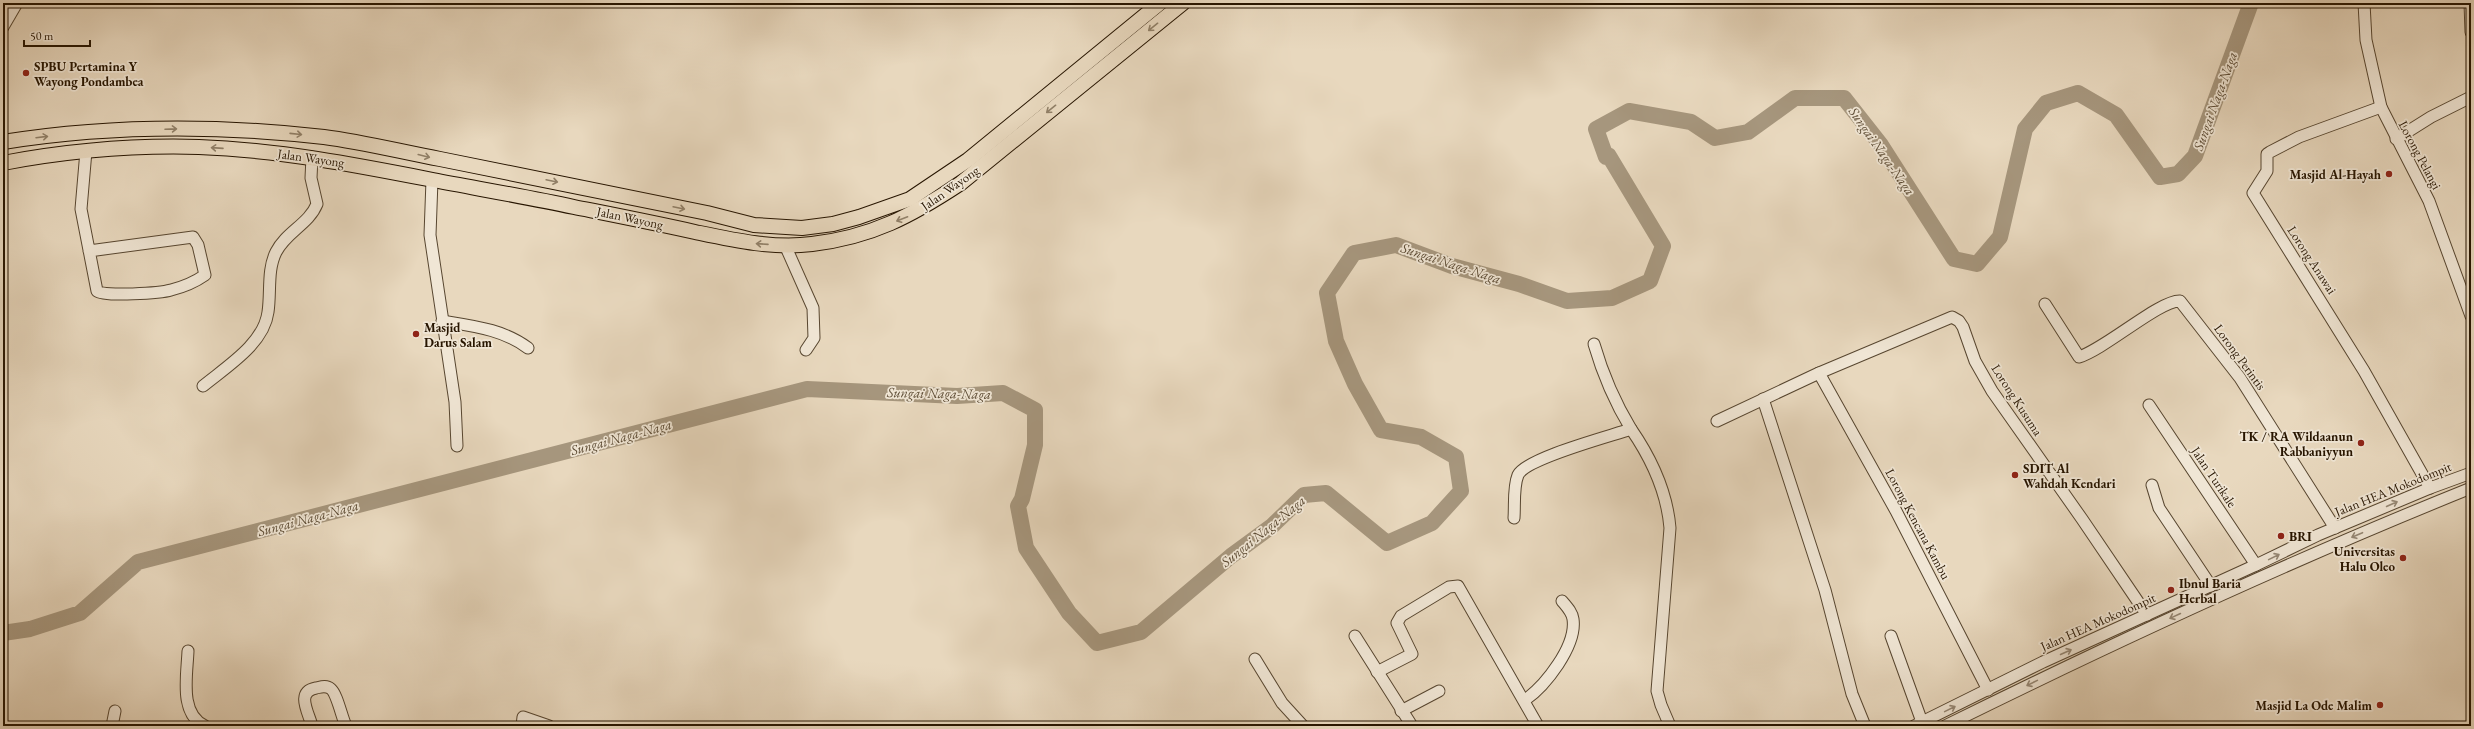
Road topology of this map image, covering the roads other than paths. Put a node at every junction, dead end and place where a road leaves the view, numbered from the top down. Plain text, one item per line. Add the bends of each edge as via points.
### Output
1 (16, 3) edge
2 (1160, 3) edge
3 (1183, 3) edge
4 (2364, 3) edge
5 (2470, 3) edge
6 (3, 27) edge
7 (2471, 29) edge
8 (2471, 97) edge
9 (2381, 107) junction
10 (257, 131) junction
11 (2396, 139) junction
12 (3, 142) edge
13 (86, 151) junction
14 (256, 151) junction
15 (312, 157) junction
16 (3, 163) edge
17 (432, 180) junction
18 (785, 245) junction
19 (88, 251) junction
20 (2045, 304) dead end
21 (2471, 316) edge
22 (442, 321) junction
23 (1594, 344) dead end
24 (528, 348) dead end
25 (806, 350) dead end
26 (1819, 373) junction
27 (203, 386) dead end
28 (1763, 399) junction
29 (2149, 405) dead end
30 (1717, 421) dead end
31 (1631, 429) junction
32 (457, 446) dead end
33 (2471, 473) edge
34 (2152, 485) dead end
35 (2430, 488) junction
36 (2471, 488) edge
37 (2367, 515) junction
38 (1514, 518) dead end
39 (2335, 528) junction
40 (2373, 528) junction
41 (2256, 565) junction
42 (2211, 586) junction
43 (1562, 601) dead end
44 (2147, 615) junction
45 (1355, 636) dead end
46 (1891, 636) dead end
47 (2096, 638) junction
48 (2102, 650) junction
49 (188, 652) dead end
50 (1255, 659) dead end
51 (1377, 672) junction
52 (1988, 690) junction
53 (1439, 691) dead end
54 (1525, 700) junction
55 (114, 711) dead end
56 (1401, 711) junction
57 (1918, 724) edge
58 (112, 726) edge
59 (205, 726) edge
60 (312, 726) edge
61 (346, 726) edge
62 (522, 726) edge
63 (549, 726) edge
64 (1303, 726) edge
65 (1412, 726) edge
66 (1538, 726) edge
67 (1670, 726) edge
68 (1865, 726) edge
69 (1944, 726) edge

1 - 6 street
10 -> 2 main road, Jalan Wayong via 326,137 406,151 754,225 802,228 832,224 885,210 910,199 968,160
3 -> 18 main road, Jalan Wayong via 961,183 920,210 908,217 851,237 811,244
4 - 9 street, Lorong Pelangi via 2366,40
5 - 7 street
8 - 11 street via 2431,117
9 - 11 street, Lorong Pelangi
9 - 35 street, Lorong Anawai via 2299,137 2267,154 2267,171 2253,193 2356,358
12 -> 10 main road, Jalan Wayong via 125,130 202,128
10 - 14 main road
11 - 21 street, Lorong Pelangi via 2429,201
14 -> 13 main road, Jalan Wayong via 180,147
13 - 16 main road, Jalan Wayong
13 - 19 street via 81,202
14 - 15 main road, Jalan Wayong
15 - 17 main road, Jalan Wayong
15 - 27 street via 311,178 317,204 311,215 277,249 272,260 266,323 248,347
18 -> 17 main road, Jalan Wayong via 739,241
17 - 22 street via 430,234
18 - 25 street via 813,308 814,338
19 - 19 street via 193,237 202,256 205,275 170,291 100,294
20 - 39 street, Lorong Perintis via 2075,354 2081,356 2168,303 2180,301 2240,378
22 - 24 street via 501,333 516,339
22 - 32 street via 455,402
23 - 31 street via 1603,377
26 - 28 street
26 - 44 street, Lorong Kusuma via 1945,319 1959,321 1975,361 1992,391
26 - 52 street, Lorong Kencana Kambu via 1896,511
28 - 30 street
28 - 68 street via 1822,583 1852,694
29 - 41 street, Jalan Turikale
31 - 38 street via 1551,455 1523,470 1516,481
31 - 67 street via 1643,446 1656,473 1668,511 1670,528 1657,691
33 - 35 street, Jalan HEA Mokodompit
34 - 42 street via 2159,508
37 -> 35 street, Jalan HEA Mokodompit
36 - 40 street, Jalan HEA Mokodompit
37 - 39 street, Jalan HEA Mokodompit
37 - 40 street
41 -> 39 street, Jalan HEA Mokodompit
40 -> 48 street, Jalan HEA Mokodompit
41 - 42 street, Jalan HEA Mokodompit
42 - 44 street, Jalan HEA Mokodompit
43 - 54 street via 1573,620 1570,641 1565,654 1553,671
44 - 47 street, Jalan HEA Mokodompit
45 - 51 street
46 - 57 street
47 - 48 street
52 -> 47 street, Jalan HEA Mokodompit
48 -> 69 street, Jalan HEA Mokodompit
49 - 59 street via 190,712 196,722
50 - 64 street via 1282,704
51 - 54 street via 1412,654 1397,623 1401,616 1449,587 1458,586
51 - 56 street
57 -> 52 street, Jalan HEA Mokodompit
53 - 56 street
54 - 66 street
55 - 58 street
56 - 65 street
60 - 61 street via 304,706 306,692 325,686 331,689
62 - 63 street via 523,716

